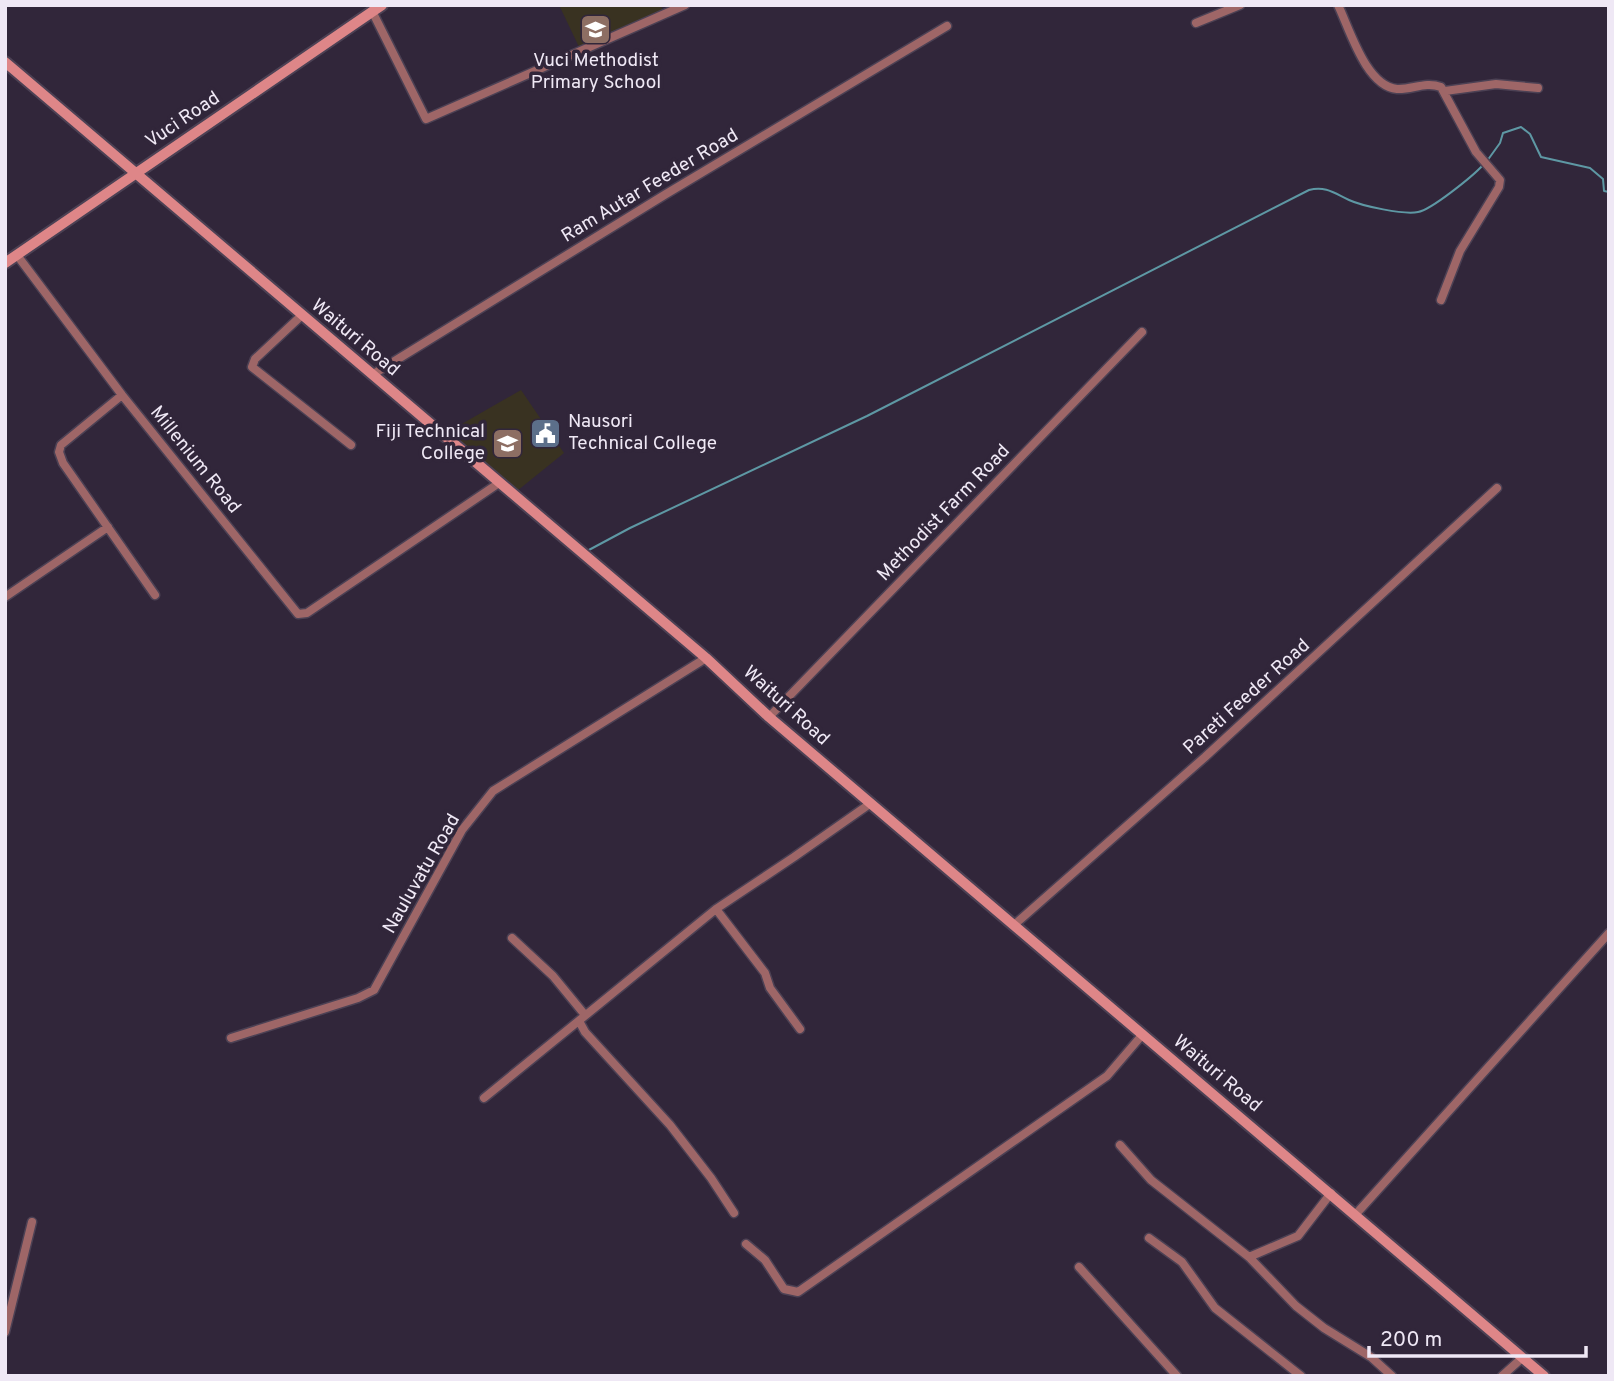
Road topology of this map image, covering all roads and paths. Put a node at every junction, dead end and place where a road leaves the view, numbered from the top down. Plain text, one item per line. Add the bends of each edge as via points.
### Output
1 (685, 5) edge
2 (1240, 5) edge
3 (1338, 5) edge
4 (377, 8) edge
5 (1196, 23) dead end
6 (947, 26) dead end
7 (5, 62) edge
8 (1538, 88) dead end
9 (1445, 91) junction
10 (135, 174) junction
11 (17, 255) junction
12 (5, 263) edge
13 (1441, 300) dead end
14 (301, 316) junction
15 (1142, 332) dead end
16 (372, 375) junction
17 (122, 395) junction
18 (351, 445) dead end
19 (499, 483) junction
20 (1497, 488) dead end
21 (108, 527) junction
22 (155, 595) dead end
23 (5, 597) edge
24 (706, 658) junction
25 (769, 717) junction
26 (870, 803) junction
27 (716, 909) junction
28 (1014, 925) junction
29 (1609, 933) edge
30 (512, 938) dead end
31 (582, 1018) junction
32 (800, 1029) dead end
33 (1143, 1034) junction
34 (231, 1038) dead end
35 (484, 1098) dead end
36 (1120, 1145) dead end
37 (1331, 1194) junction
38 (734, 1213) dead end
39 (1356, 1214) junction
40 (32, 1222) dead end
41 (1149, 1238) dead end
42 (746, 1244) dead end
43 (1249, 1257) junction
44 (1079, 1267) dead end
45 (5, 1332) edge
46 (1522, 1358) junction
47 (1177, 1376) edge
48 (1301, 1376) edge
49 (1392, 1376) edge
50 (1502, 1376) edge
51 (1544, 1376) edge

1 - 4 street via 426,119
2 - 5 street
3 - 9 street via 1376,79 1394,89 1430,84
4 - 10 main road, Vuci Road
6 - 16 street, Ram Autar Feeder Road
7 - 10 main road, Waituri Road
8 - 9 street via 1496,84
9 - 13 street via 1462,128 1500,183 1460,251
10 - 11 main road, Vuci Road
10 - 14 main road, Waituri Road
11 - 12 main road, Vuci Road
11 - 17 street, Millenium Road
14 - 16 main road, Waituri Road
14 - 18 street via 252,367
15 - 25 street, Methodist Farm Road
16 - 19 main road, Waituri Road
17 - 19 street, Millenium Road via 298,614 307,613
17 - 21 street via 59,449 63,463
19 - 24 main road, Waituri Road
20 - 28 street, Pareti Feeder Road via 1205,757
21 - 22 street
21 - 23 street
24 - 25 main road, Waituri Road
24 - 34 street, Nauluvatu Road via 493,791 462,830 374,990
25 - 26 main road, Waituri Road
26 - 27 street
26 - 28 main road, Waituri Road
27 - 31 street
27 - 32 street
28 - 33 main road, Waituri Road
29 - 39 street
30 - 31 street via 552,976
31 - 35 street
31 - 38 street via 585,1032 670,1125
33 - 37 main road, Waituri Road
33 - 42 street via 1107,1076 798,1292 784,1289 761,1254
36 - 43 street via 1152,1180
37 - 39 main road, Waituri Road
37 - 43 street via 1297,1236
39 - 46 main road, Waituri Road
40 - 45 street
41 - 48 street via 1182,1262 1216,1308
43 - 49 street via 1296,1306
44 - 47 street
46 - 50 street
46 - 51 main road, Waituri Road

